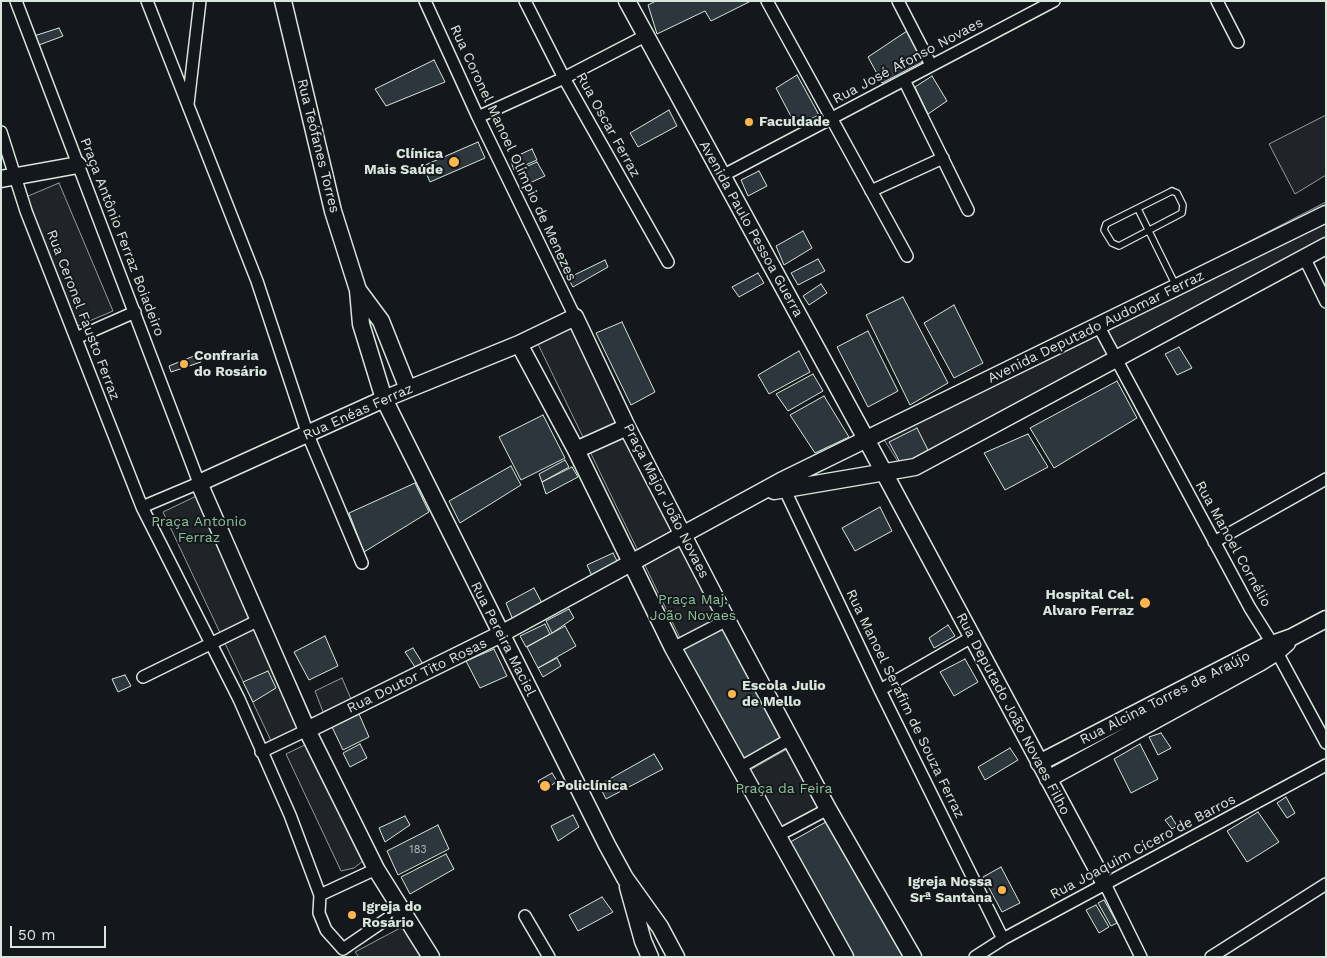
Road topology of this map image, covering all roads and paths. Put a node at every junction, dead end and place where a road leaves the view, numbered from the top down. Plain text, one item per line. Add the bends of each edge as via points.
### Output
1 (16, 1) edge
2 (147, 1) edge
3 (200, 1) edge
4 (283, 1) edge
5 (425, 1) edge
6 (525, 1) edge
7 (627, 1) edge
8 (767, 1) edge
9 (898, 1) edge
10 (1054, 1) edge
11 (1217, 1) edge
12 (1035, 6) edge
13 (645, 36) junction
14 (1238, 42) dead end
15 (931, 65) junction
16 (564, 78) junction
17 (904, 80) junction
18 (188, 105) junction
19 (478, 116) junction
20 (832, 118) junction
21 (1, 132) edge
22 (943, 158) junction
23 (78, 165) junction
24 (722, 176) junction
25 (7, 178) edge
26 (872, 192) junction
27 (1138, 209) junction
28 (968, 210) dead end
29 (1326, 214) edge
30 (1149, 229) junction
31 (1326, 246) edge
32 (908, 256) dead end
33 (1304, 257) junction
34 (668, 262) dead end
35 (1177, 288) junction
36 (358, 290) junction
37 (1326, 302) edge
38 (135, 312) junction
39 (575, 317) junction
40 (1099, 327) junction
41 (76, 338) junction
42 (519, 344) junction
43 (1117, 359) junction
44 (408, 389) junction
45 (384, 399) junction
46 (627, 427) junction
47 (308, 435) junction
48 (866, 439) junction
49 (576, 450) junction
50 (875, 456) joint
51 (882, 472) junction
52 (1326, 479) edge
53 (199, 483) junction
54 (782, 485) junction
55 (759, 494) joint
56 (142, 507) junction
57 (684, 536) junction
58 (1214, 542) junction
59 (631, 562) junction
60 (362, 563) dead end
61 (1326, 619) edge
62 (259, 620) junction
63 (727, 620) junction
64 (501, 634) junction
65 (972, 637) junction
66 (210, 644) junction
67 (1274, 647) junction
68 (673, 648) junction
69 (143, 677) dead end
70 (880, 690) junction
71 (1166, 706) junction
72 (307, 730) junction
73 (790, 740) junction
74 (1326, 743) edge
75 (262, 752) junction
76 (1039, 763) junction
77 (1326, 765) edge
78 (739, 768) junction
79 (1048, 779) junction
80 (828, 809) junction
81 (778, 836) junction
82 (376, 869) junction
83 (625, 878) junction
84 (1105, 884) junction
85 (1326, 884) edge
86 (320, 894) junction
87 (400, 910) junction
88 (525, 916) dead end
89 (1003, 939) junction
90 (347, 953) edge
91 (431, 957) edge
92 (549, 957) edge
93 (650, 957) edge
94 (676, 957) edge
95 (844, 957) edge
96 (913, 957) edge
97 (975, 957) edge
98 (1141, 957) edge
99 (1211, 957) edge

1 - 23 street, Praça Antônio Ferraz Boiadeiro
2 - 18 street
3 - 18 street
4 - 36 street, Rua Teófanes Torres via 333,211
5 - 19 street, Rua Coronel Manoel Olímpio de Menezes
6 - 16 street, Rua Oscar Ferraz
7 - 13 street, Avenida Paulo Pessoa Guerra
8 - 20 street
9 - 15 street
10 - 12 street, Rua José Afonso Novaes
11 - 14 street
12 - 15 street, Rua José Afonso Novaes
13 - 16 street
13 - 24 street, Avenida Paulo Pessoa Guerra
15 - 17 street, Rua José Afonso Novaes
16 - 19 street
16 - 34 street, Rua Oscar Ferraz
17 - 20 street, Rua José Afonso Novaes
17 - 22 street
18 - 47 street via 257,281
19 - 39 street, Rua Coronel Manoel Olímpio de Menezes
20 - 24 street, Rua José Afonso Novaes
20 - 26 street
21 - 25 street, Rua Ceronel Fausto Ferraz
22 - 26 street
22 - 28 street
23 - 25 street
23 - 38 street, Praça Antônio Ferraz Boiadeiro
24 - 48 street, Avenida Paulo Pessoa Guerra
25 - 41 street, Rua Ceronel Fausto Ferraz
26 - 32 street
27 - 30 lane
27 - 30 lane via 1105,226 1104,230 1112,243 1119,246
27 - 30 lane via 1172,192 1177,193 1184,207 1182,213
29 - 35 street, Avenida Deputado Audomar Ferraz
30 - 35 lane
31 - 33 street
33 - 37 street
33 - 43 street
35 - 40 street, Avenida Deputado Audomar Ferraz
36 - 44 street via 381,320
36 - 45 street, Rua Pereira Maciel via 361,324
38 - 41 street
38 - 53 street, Praça Antônio Ferraz Boiadeiro
39 - 42 street, Rua Enéas Ferraz
39 - 46 street, Praça Major João Novaes
40 - 43 street, Rua Manoel Cornélio
40 - 48 street, Avenida Deputado Audomar Ferraz
41 - 56 street, Rua Ceronel Fausto Ferraz
42 - 44 street, Rua Enéas Ferraz
42 - 49 street
43 - 51 street via 916,467
43 - 58 street, Rua Manoel Cornélio
44 - 45 street, Rua Enéas Ferraz
45 - 47 street, Rua Enéas Ferraz
45 - 64 street, Rua Pereira Maciel
46 - 49 street
46 - 57 street, Praça Major João Novaes
47 - 53 street, Rua Enéas Ferraz
47 - 60 street
48 - 50 street, Avenida Paulo Pessoa Guerra
48 - 54 street, Avenida Deputado Audomar Ferraz
49 - 59 street
50 - 51 street, Rua Deputado João Novaes Filho
51 - 54 street
51 - 65 street, Rua Deputado João Novaes Filho
52 - 58 street
53 - 56 street
53 - 62 street
54 - 55 street, Avenida Deputado Audomar Ferraz
54 - 70 street, Rua Manoel Serafim de Souza Ferraz
55 - 57 street, Rua Doutor Tito Rosas
56 - 66 street
57 - 59 street, Rua Doutor Tito Rosas
57 - 63 street, Praça Major João Novaes
58 - 67 street, Rua Manoel Cornélio
59 - 64 street, Rua Doutor Tito Rosas
59 - 68 street
61 - 67 street, Rua Alcina Torres de Araújo
62 - 66 street
62 - 72 street
63 - 68 street
63 - 73 street, Praça Major João Novaes
64 - 72 street, Rua Doutor Tito Rosas
64 - 83 street, Rua Pereira Maciel
65 - 70 street
65 - 76 street, Rua Deputado João Novaes Filho
66 - 69 street
66 - 75 street
67 - 71 street, Rua Alcina Torres de Araújo
67 - 74 street, Rua Manoel Cornélio
68 - 78 street
70 - 89 street, Rua Manoel Serafim de Souza Ferraz
71 - 76 street, Rua Alcina Torres de Araújo
71 - 79 street
72 - 75 street
72 - 82 street
73 - 78 street
73 - 80 street, Praça Major João Novaes
75 - 86 street
76 - 79 street, Rua Deputado João Novaes Filho
77 - 84 street, Rua Joaquim Cícero de Barros
78 - 81 street
79 - 84 street, Rua Deputado João Novaes Filho
80 - 81 street
80 - 96 street, Praça Major João Novaes
81 - 95 street
82 - 86 street
82 - 87 street
83 - 93 street, Rua Pereira Maciel
83 - 94 street, Rua Pereira Maciel via 660,927
84 - 89 street, Rua Joaquim Cícero de Barros
84 - 98 street, Rua Deputado João Novaes Filho
85 - 99 street
86 - 90 street via 326,930
87 - 90 street
87 - 91 street
88 - 92 street
89 - 97 street, Rua Joaquim Cícero de Barros

